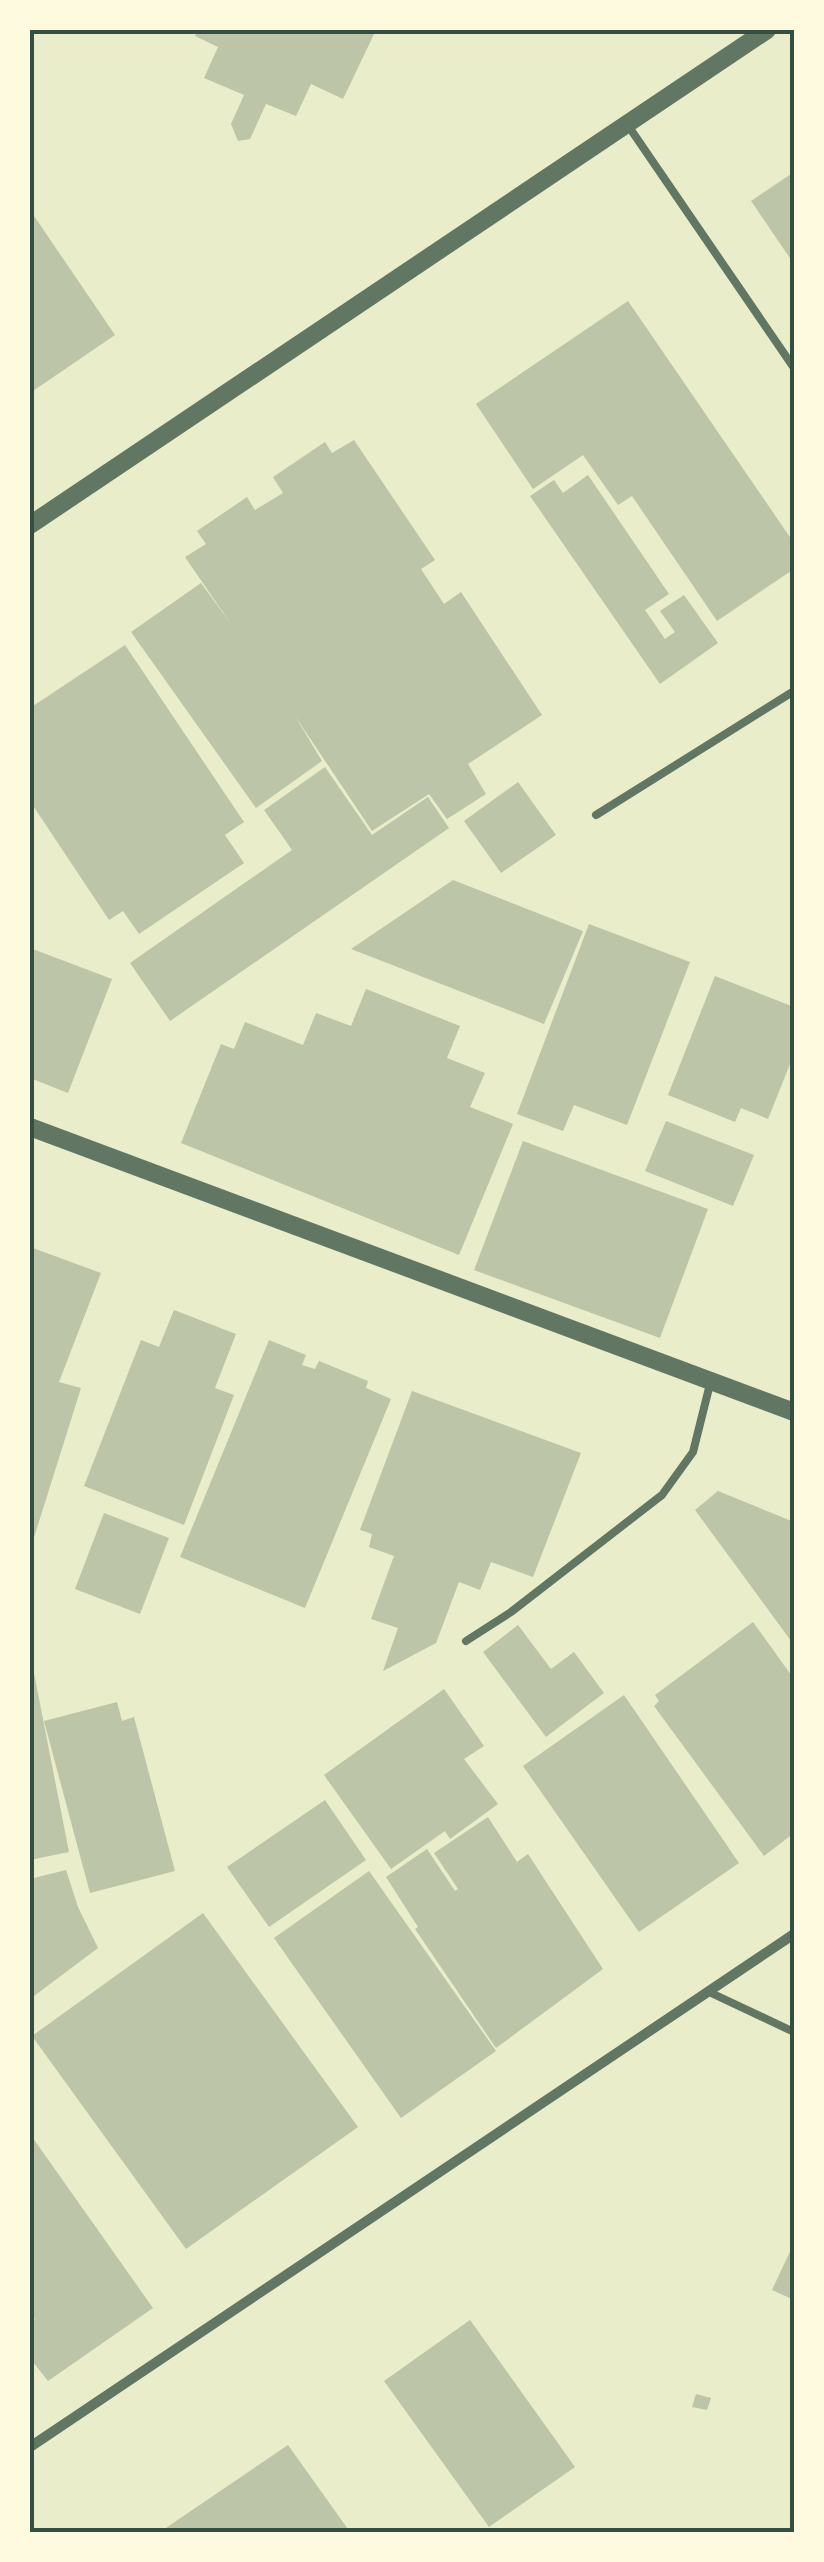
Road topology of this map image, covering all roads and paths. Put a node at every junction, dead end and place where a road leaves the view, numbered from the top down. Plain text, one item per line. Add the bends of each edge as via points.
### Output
1 (767, 30) edge
2 (627, 124) junction
3 (794, 368) edge
4 (30, 525) edge
5 (794, 690) edge
6 (596, 814) dead end
7 (30, 1127) edge
8 (711, 1380) junction
9 (794, 1412) edge
10 (466, 1641) dead end
11 (794, 1934) edge
12 (709, 1992) junction
13 (794, 2032) edge
14 (30, 2446) edge

1 - 2 street
2 - 3 lane
2 - 4 street
5 - 6 lane
7 - 8 street
8 - 9 street
8 - 10 lane via 693,1452 662,1495
11 - 12 street
12 - 13 lane
12 - 14 street

